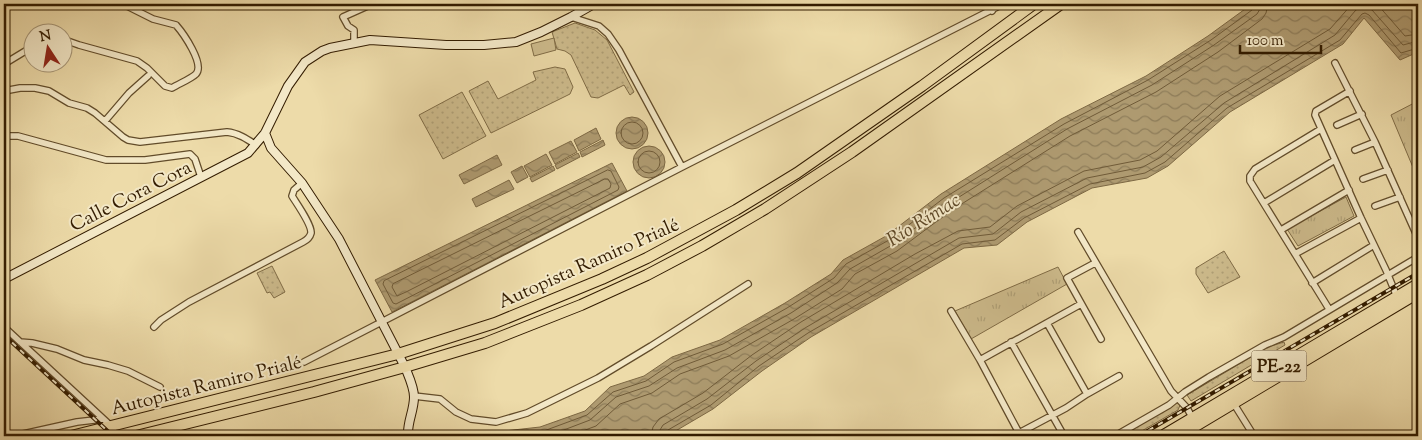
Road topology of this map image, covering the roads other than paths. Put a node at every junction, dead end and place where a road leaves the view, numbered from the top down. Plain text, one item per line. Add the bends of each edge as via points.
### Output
1 (123, 4) edge
2 (372, 4) edge
3 (594, 4) edge
4 (987, 4) edge
5 (1003, 4) edge
6 (1034, 4) edge
7 (1061, 4) edge
8 (992, 10) junction
9 (571, 17) junction
10 (72, 43) edge
11 (354, 43) junction
12 (22, 54) edge
13 (4, 64) edge
14 (1335, 64) dead end
15 (148, 76) dead end
16 (4, 91) edge
17 (1350, 91) junction
18 (1362, 114) junction
19 (104, 121) junction
20 (1337, 125) dead end
21 (1321, 129) junction
22 (265, 133) junction
23 (4, 136) edge
24 (1375, 142) junction
25 (256, 145) junction
26 (271, 148) junction
27 (1355, 150) dead end
28 (1335, 160) junction
29 (682, 167) junction
30 (1388, 170) junction
31 (201, 177) junction
32 (1363, 179) dead end
33 (302, 183) junction
34 (1349, 190) junction
35 (1400, 197) junction
36 (1264, 203) junction
37 (1375, 206) dead end
38 (1361, 218) junction
39 (1281, 230) junction
40 (1078, 232) dead end
41 (1418, 238) edge
42 (1374, 245) junction
43 (1295, 254) junction
44 (1418, 257) edge
45 (1095, 263) junction
46 (1388, 276) junction
47 (4, 279) edge
48 (1312, 283) junction
49 (748, 284) dead end
50 (1418, 284) edge
51 (1418, 293) edge
52 (1398, 300) junction
53 (1082, 304) junction
54 (1329, 310) junction
55 (951, 311) dead end
56 (382, 322) junction
57 (1046, 323) junction
58 (4, 327) edge
59 (154, 327) dead end
60 (1101, 339) dead end
61 (20, 342) junction
62 (1011, 342) junction
63 (1314, 350) junction
64 (398, 354) junction
65 (980, 360) junction
66 (304, 362) dead end
67 (405, 367) junction
68 (1119, 376) dead end
69 (160, 387) dead end
70 (1087, 394) junction
71 (414, 396) junction
72 (1178, 398) junction
73 (1234, 404) junction
74 (1052, 416) junction
75 (103, 419) junction
76 (1195, 421) junction
77 (111, 426) junction
78 (14, 436) edge
79 (71, 436) edge
80 (116, 436) edge
81 (136, 436) edge
82 (408, 436) edge
83 (1064, 436) edge
84 (1115, 436) edge
85 (1162, 436) edge
86 (1179, 436) edge
87 (1254, 436) edge

1 - 10 street via 153,19 176,25 198,62 196,73 169,88 137,61
2 - 11 street via 343,17 354,30
3 - 9 street, Calle Cora Cora
4 - 8 street
5 - 8 street
6 - 64 highway, Autopista Ramiro Prialé via 847,139 736,210 647,258 569,294 495,323
7 - 67 highway, Autopista Ramiro Prialé via 852,152 702,246 581,305 486,343
8 - 29 street
9 - 11 street, Calle Cora Cora via 516,42 446,45 370,40
9 - 29 street via 599,26 608,34
11 - 22 street, Calle Cora Cora via 322,51 306,62 288,86
12 - 13 street
14 - 17 street
15 - 19 street
16 - 19 street via 42,89 87,108
17 - 18 street
17 - 21 street via 1316,111
18 - 20 street
18 - 24 street
19 - 25 street via 122,137 140,142 227,132
21 - 28 street
21 - 36 street via 1255,169 1250,180
22 - 25 street, Calle Cora Cora
22 - 26 street
23 - 31 street via 18,136 106,160 145,160 190,154
24 - 27 street
24 - 30 street
25 - 26 street
25 - 31 street, Calle Cora Cora via 242,157
26 - 33 street
28 - 34 street
28 - 36 street
29 - 56 street
30 - 32 street
30 - 35 street
31 - 47 street, Calle Cora Cora
33 - 56 street via 339,239
33 - 59 street via 292,196 310,227 308,239 189,302
34 - 38 street
34 - 39 street
35 - 37 street
35 - 41 street
36 - 39 street
38 - 42 street
38 - 43 street
39 - 43 street
40 - 45 street
42 - 46 street
42 - 48 street
43 - 48 street
44 - 46 street
45 - 53 street via 1067,278
45 - 72 street
46 - 52 street
46 - 54 street
48 - 54 street
49 - 71 street via 598,378 528,413 496,422 471,419 440,399
50 - 52 highway, PE-22
51 - 52 highway, PE-22
52 - 63 highway, PE-22
53 - 57 street
53 - 60 street
54 - 72 street
55 - 65 street
56 - 64 street
56 - 66 street
57 - 62 street
57 - 70 street
58 - 61 street
61 - 69 street via 57,349 84,360 128,371
61 - 75 street
62 - 65 street
62 - 74 street
63 - 73 highway, PE-22
63 - 76 highway, PE-22
64 - 67 street
64 - 77 highway, Autopista Ramiro Prialé
65 - 74 street via 1019,433
67 - 71 street
67 - 81 highway, Autopista Ramiro Prialé
68 - 70 street
70 - 74 street
71 - 82 street
72 - 76 street
72 - 84 street
73 - 76 highway, PE-22
73 - 87 street
74 - 83 street
75 - 77 street
75 - 78 street
76 - 85 highway, PE-22
76 - 86 highway, PE-22
77 - 79 highway, Autopista Ramiro Prialé
77 - 80 street

